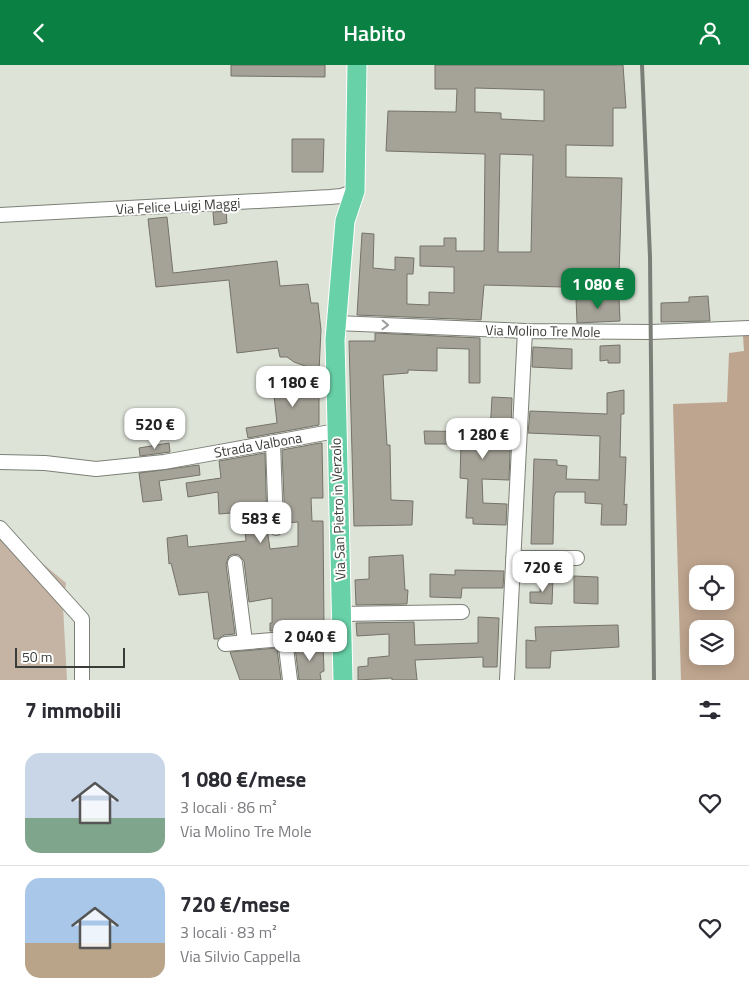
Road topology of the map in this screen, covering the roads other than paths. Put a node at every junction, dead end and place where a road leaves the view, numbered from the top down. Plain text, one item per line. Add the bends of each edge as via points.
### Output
1 (357, 65) edge
2 (355, 191) junction
3 (0, 215) edge
4 (336, 323) junction
5 (749, 328) edge
6 (525, 331) junction
7 (336, 431) junction
8 (273, 443) junction
9 (0, 462) edge
10 (0, 528) edge
11 (276, 528) dead end
12 (513, 558) junction
13 (577, 558) dead end
14 (235, 563) dead end
15 (462, 612) dead end
16 (341, 614) junction
17 (342, 634) junction
18 (285, 639) junction
19 (245, 642) junction
20 (225, 644) dead end
21 (82, 680) edge
22 (290, 680) edge
23 (343, 680) edge
24 (507, 680) edge

1 - 2 main road, Via San Pietro in Verzolo
2 - 3 street, Via Felice Luigi Maggi via 330,197
2 - 4 main road, Via San Pietro in Verzolo via 345,221
4 -> 6 street, Via Molino Tre Mole
4 - 7 main road, Via San Pietro in Verzolo
5 - 6 street, Via Molino Tre Mole via 651,332
6 - 12 street
7 - 8 street, Strada Valbona
7 - 16 main road, Via San Pietro in Verzolo
8 - 9 street, Strada Valbona via 164,462 96,469
8 - 11 street
10 - 21 street via 82,619
12 - 13 street
12 - 24 street
14 - 19 street
15 - 16 street
16 - 17 main road, Via San Pietro in Verzolo
17 - 18 street
17 - 23 main road, Via San Pietro in Verzolo
18 - 19 street
18 - 22 street
19 - 20 street

